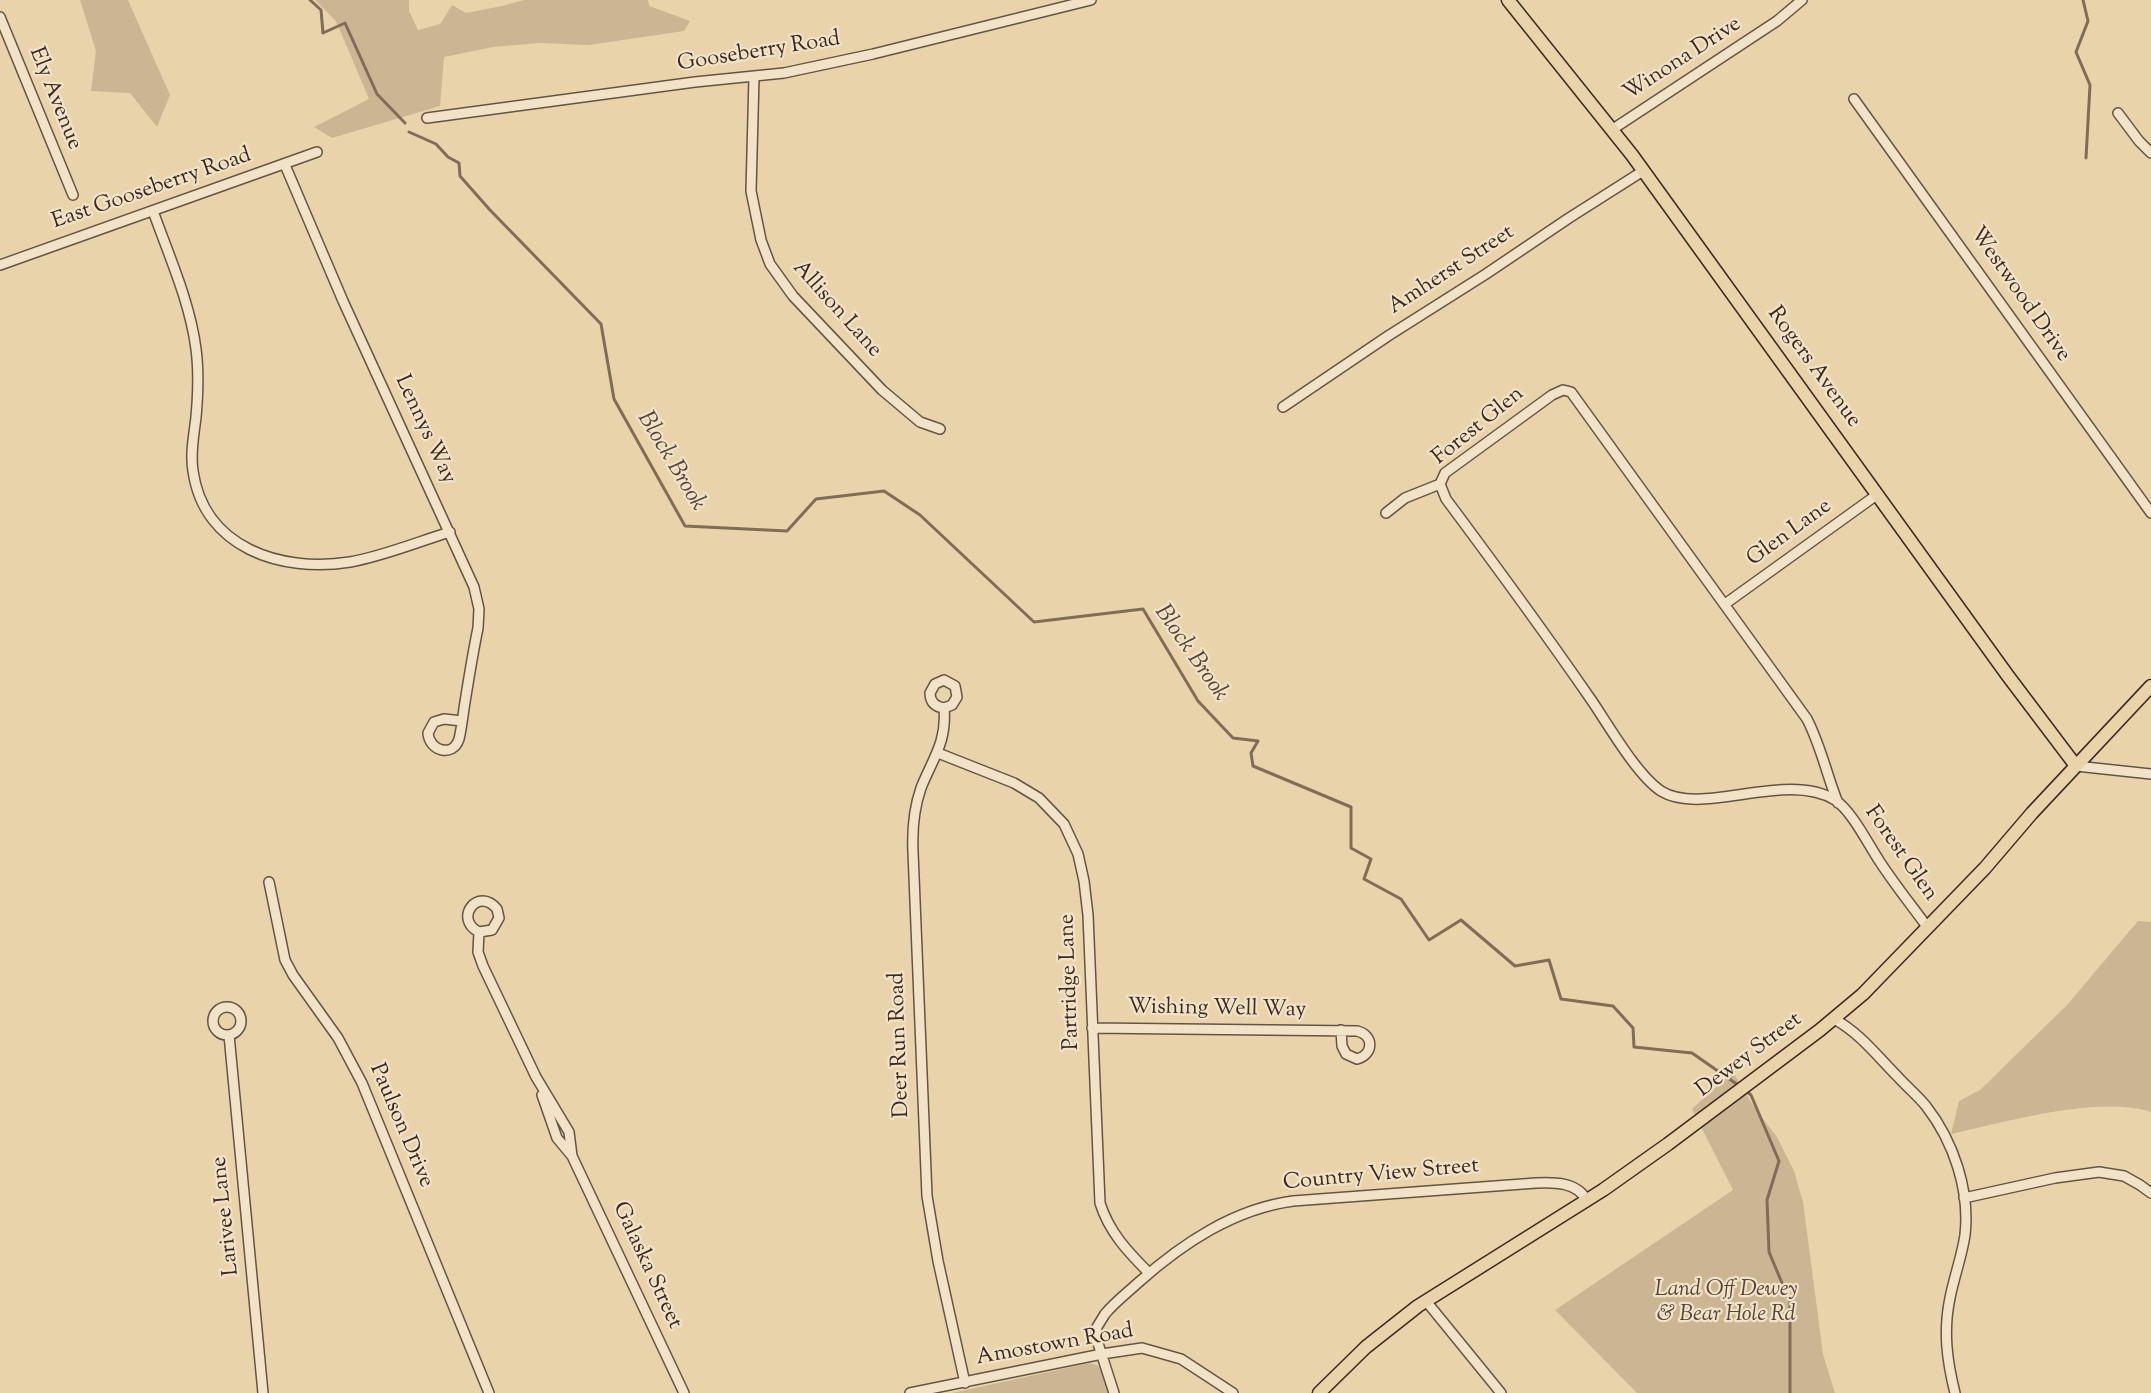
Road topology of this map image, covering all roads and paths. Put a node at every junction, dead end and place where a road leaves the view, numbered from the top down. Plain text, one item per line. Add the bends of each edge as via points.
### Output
1 (1091, 0) edge
2 (1508, 0) edge
3 (1802, 0) edge
4 (0, 17) edge
5 (754, 76) junction
6 (1854, 99) dead end
7 (2118, 113) dead end
8 (427, 118) dead end
9 (1613, 129) junction
10 (317, 152) dead end
11 (2151, 153) edge
12 (285, 165) junction
13 (1644, 171) junction
14 (73, 195) dead end
15 (153, 211) junction
16 (0, 265) edge
17 (1284, 407) dead end
18 (940, 429) dead end
19 (1440, 484) junction
20 (1878, 494) junction
21 (1386, 513) dead end
22 (2151, 513) edge
23 (450, 532) junction
24 (1725, 604) junction
25 (2151, 686) edge
26 (944, 708) dead end
27 (462, 721) dead end
28 (938, 753) junction
29 (2076, 766) junction
30 (2151, 774) edge
31 (1838, 803) junction
32 (269, 882) dead end
33 (1928, 928) junction
34 (479, 932) dead end
35 (1833, 1019) junction
36 (1092, 1028) junction
37 (1341, 1030) dead end
38 (229, 1035) dead end
39 (2151, 1193) edge
40 (1964, 1198) junction
41 (1587, 1201) junction
42 (1149, 1273) junction
43 (1426, 1301) junction
44 (1102, 1354) junction
45 (965, 1383) junction
46 (263, 1393) edge
47 (489, 1393) edge
48 (684, 1393) edge
49 (910, 1393) edge
50 (1114, 1393) edge
51 (1233, 1393) edge
52 (1318, 1393) edge
53 (1501, 1393) edge
54 (1955, 1393) edge

1 - 5 street, Gooseberry Road via 842,61
2 - 9 main road, Rogers Avenue
3 - 9 street, Winona Drive via 1770,26
4 - 14 street, Ely Avenue
5 - 8 street, Gooseberry Road
5 - 18 street, Allison Lane via 751,191 770,264 798,303 882,390 920,422
6 - 22 street, Westwood Drive
7 - 11 street
9 - 13 main road, Rogers Avenue
10 - 12 street, East Gooseberry Road
12 - 15 street, East Gooseberry Road
12 - 23 street, Lennys Way
13 - 17 street, Amherst Street
13 - 20 main road, Rogers Avenue
15 - 16 street, East Gooseberry Road
15 - 23 street via 196,347 198,388 191,457 204,507 219,528 265,557 322,564 364,559
19 - 21 street via 1405,498
19 - 24 street, Forest Glen via 1451,468 1532,408 1557,391 1569,390
19 - 31 street, Forest Glen via 1446,499 1626,751 1656,787 1669,795 1697,798 1796,791
20 - 24 street, Glen Lane
20 - 29 main road, Rogers Avenue
23 - 27 street, Lennys Way via 474,587 479,618
24 - 31 street, Forest Glen via 1807,719 1817,737
25 - 29 main road, Dewey Street
26 - 28 street, Deer Run Road via 945,729
28 - 36 street, Partridge Lane via 1028,790 1048,806 1069,834 1086,895
28 - 45 street, Deer Run Road via 918,798 912,838 927,1196
29 - 30 street
29 - 33 main road, Dewey Street
31 - 33 street, Forest Glen
32 - 47 street, Paulson Drive via 285,960 338,1038 362,1083
33 - 35 main road, Dewey Street
34 - 48 street, Galaska Street via 478,952 483,966 536,1077 557,1138 573,1156
35 - 40 street via 1855,1032 1931,1113 1952,1152
35 - 41 main road, Dewey Street
36 - 37 street, Wishing Well Way
36 - 42 street, Partridge Lane via 1100,1203 1116,1237
38 - 46 street, Larivee Lane
39 - 40 street via 2124,1176 2099,1172
40 - 54 street via 1965,1235 1950,1297 1946,1334
41 - 42 street, Country View Street via 1569,1186 1543,1182 1283,1203 1216,1227
41 - 43 main road, Dewey Street
42 - 44 street, Country View Street via 1100,1321 1096,1337
43 - 52 main road, Dewey Street via 1366,1347
43 - 53 street
44 - 45 street, Amostown Road
44 - 50 street, Country View Street
44 - 51 street, Amostown Road via 1142,1348 1181,1359
45 - 49 street, Amostown Road

